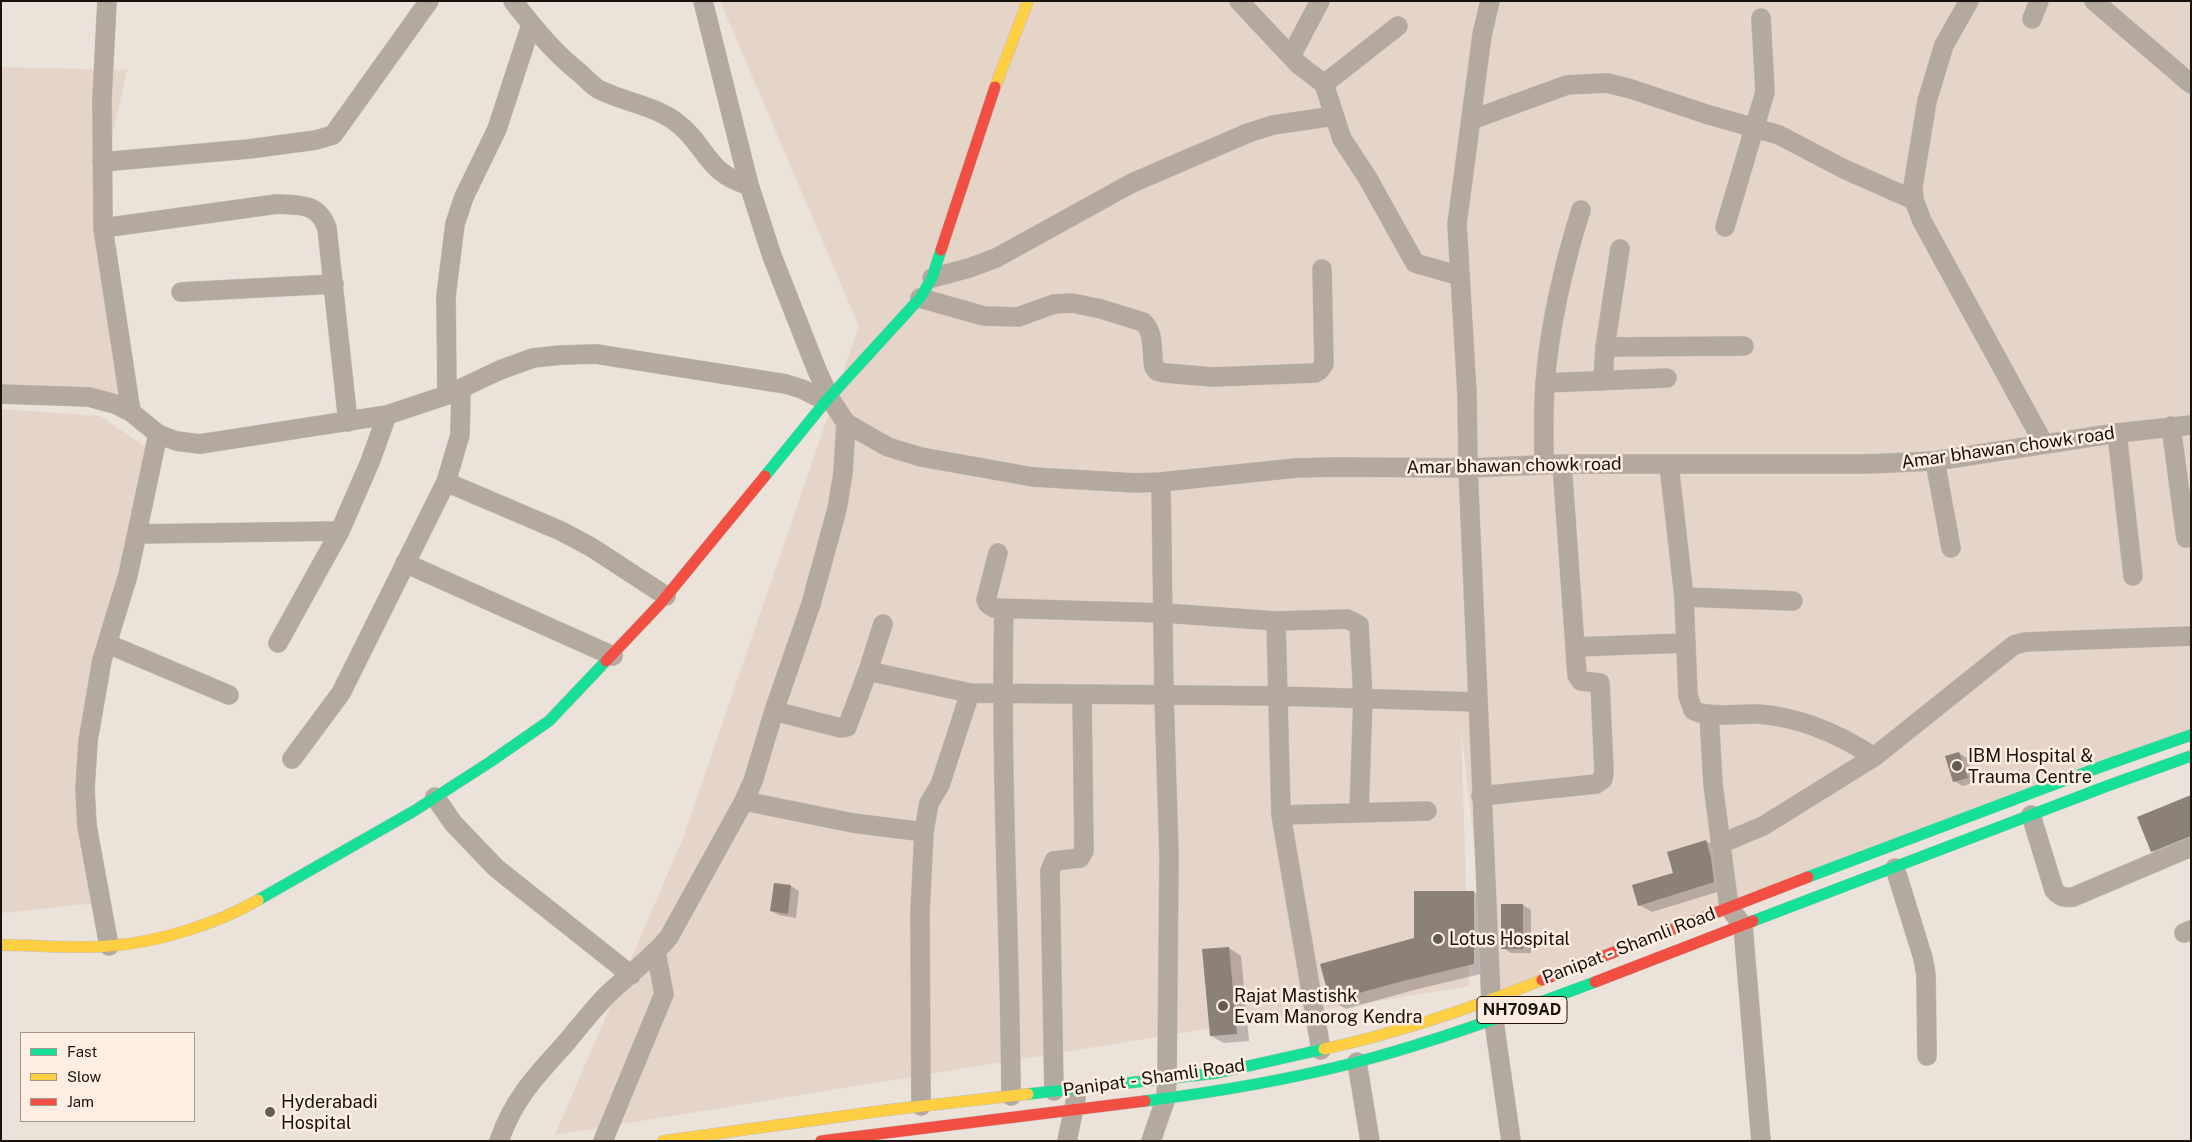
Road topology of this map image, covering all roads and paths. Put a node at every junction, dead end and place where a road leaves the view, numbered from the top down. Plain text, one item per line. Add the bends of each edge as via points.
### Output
1 (107, 1) edge
2 (429, 1) edge
3 (513, 1) edge
4 (703, 1) edge
5 (1028, 1) edge
6 (1240, 1) edge
7 (1320, 1) edge
8 (1490, 1) edge
9 (1968, 1) edge
10 (2040, 1) edge
11 (2094, 1) edge
12 (1761, 18) dead end
13 (2032, 19) dead end
14 (531, 25) junction
15 (1398, 26) dead end
16 (1291, 56) junction
17 (1324, 84) junction
18 (2191, 84) edge
19 (1334, 116) junction
20 (1471, 120) junction
21 (1754, 127) junction
22 (102, 162) junction
23 (749, 186) junction
24 (1914, 200) junction
25 (1581, 210) dead end
26 (1725, 227) dead end
27 (103, 228) junction
28 (1620, 249) dead end
29 (1322, 269) dead end
30 (1460, 276) junction
31 (932, 278) junction
32 (334, 284) junction
33 (181, 292) dead end
34 (920, 298) junction
35 (1744, 346) dead end
36 (1605, 347) junction
37 (1667, 378) dead end
38 (1602, 381) junction
39 (1545, 383) junction
40 (454, 392) junction
41 (1, 394) edge
42 (828, 399) junction
43 (131, 412) junction
44 (387, 415) junction
45 (348, 422) junction
46 (846, 424) junction
47 (2191, 425) edge
48 (2171, 426) junction
49 (2117, 433) junction
50 (158, 434) junction
51 (2044, 444) junction
52 (1936, 461) junction
53 (1553, 464) junction
54 (1670, 465) junction
55 (1468, 468) junction
56 (446, 482) junction
57 (1161, 482) junction
58 (340, 531) junction
59 (137, 534) junction
60 (2186, 538) dead end
61 (1951, 548) dead end
62 (998, 553) dead end
63 (405, 563) junction
64 (2133, 576) dead end
65 (666, 596) junction
66 (1684, 597) junction
67 (1793, 601) dead end
68 (1004, 609) junction
69 (1164, 613) junction
70 (1276, 621) junction
71 (883, 624) dead end
72 (2191, 636) edge
73 (278, 643) dead end
74 (1686, 643) junction
75 (108, 644) junction
76 (1576, 647) junction
77 (613, 656) junction
78 (868, 671) junction
79 (1002, 692) junction
80 (970, 693) junction
81 (1082, 694) junction
82 (1164, 694) junction
83 (229, 695) dead end
84 (1278, 696) junction
85 (1363, 698) junction
86 (1478, 702) junction
87 (774, 711) junction
88 (1709, 714) junction
89 (2191, 735) edge
90 (2191, 756) edge
91 (1874, 757) junction
92 (292, 759) dead end
93 (1482, 796) junction
94 (435, 797) junction
95 (744, 801) junction
96 (1427, 811) dead end
97 (1359, 812) junction
98 (1281, 815) junction
99 (2031, 815) junction
100 (924, 832) junction
101 (1720, 844) junction
102 (2191, 847) edge
103 (1895, 868) junction
104 (1729, 907) junction
105 (1743, 926) junction
106 (1, 945) edge
107 (108, 946) junction
108 (656, 952) junction
109 (631, 974) junction
110 (1492, 1000) junction
111 (1494, 1020) junction
112 (1321, 1050) junction
113 (1927, 1056) dead end
114 (1357, 1062) junction
115 (1168, 1078) junction
116 (1077, 1089) junction
117 (1054, 1092) junction
118 (1011, 1096) junction
119 (1166, 1098) junction
120 (944, 1104) junction
121 (922, 1106) junction
122 (1074, 1109) junction
123 (950, 1132) edge
124 (499, 1141) edge
125 (603, 1141) edge
126 (663, 1141) edge
127 (821, 1141) edge
128 (1067, 1141) edge
129 (1151, 1141) edge
130 (1370, 1141) edge
131 (1512, 1141) edge
132 (1761, 1141) edge

1 - 22 street
2 - 22 street via 332,135 249,149
3 - 14 street
4 - 23 street
5 - 31 main road via 988,107
6 - 16 street
7 - 16 street
8 - 20 street via 1482,35
9 - 24 street via 1944,44 1926,101
10 - 13 street
11 - 18 street
12 - 21 street via 1765,92
14 - 23 street via 551,48 597,88 677,122 710,163 732,181
14 - 40 street via 497,129 464,197 455,224 446,296
15 - 17 street
16 - 17 street
17 - 19 street
19 - 30 street via 1342,139 1415,263
19 - 31 street via 1273,125 1248,133 1132,183 996,258
20 - 21 street via 1567,85 1607,83
20 - 30 street via 1457,224
21 - 24 street via 1779,135
21 - 26 street
22 - 27 street
23 - 42 street via 772,256
24 - 51 street via 1922,221
25 - 39 street via 1569,249
27 - 32 street via 277,204 301,205 315,210 324,219
27 - 43 street
28 - 36 street
29 - 34 street via 1324,364 1315,373 1212,377 1165,373 1157,371 1154,366 1147,326 1101,309 1063,302 1018,317 984,316
30 - 55 street
31 - 34 main road
32 - 33 street
32 - 45 street
34 - 42 main road
35 - 36 street
36 - 38 street
37 - 38 street
38 - 39 street
39 - 53 street
40 - 42 street via 533,358 596,354 794,385
40 - 44 street
40 - 56 street via 460,436
41 - 43 street via 89,396
42 - 46 street
42 - 65 main road
43 - 50 street
44 - 45 street
44 - 58 street
45 - 50 street via 200,444 176,441
46 - 57 street, Amar bhawan chowk road via 888,447 921,457 1033,477
46 - 87 street via 844,473 837,509 811,604
47 - 48 street, Amar bhawan chowk road
48 - 49 street, Amar bhawan chowk road
48 - 60 street
49 - 51 street, Amar bhawan chowk road
49 - 64 street
50 - 59 street
51 - 52 street, Amar bhawan chowk road
52 - 54 street, Amar bhawan chowk road
52 - 61 street
53 - 54 street, Amar bhawan chowk road
53 - 55 street, Amar bhawan chowk road
53 - 76 street
54 - 66 street
55 - 57 street, Amar bhawan chowk road via 1296,468
55 - 86 street
56 - 63 street
56 - 65 street via 561,531 608,556
57 - 69 street
58 - 59 street
58 - 73 street
59 - 75 street
62 - 68 street via 986,600 991,607
63 - 77 street
63 - 92 street via 341,693
65 - 77 main road
66 - 67 street
66 - 74 street
68 - 69 street
68 - 79 street
69 - 70 street
69 - 82 street
70 - 84 street
70 - 85 street via 1347,619 1356,622 1359,625
71 - 78 street
72 - 91 street via 2019,643 2006,650
74 - 76 street
74 - 88 street via 1690,705 1696,712
75 - 83 street
75 - 107 street via 102,660 88,741 85,789 87,826
76 - 93 street via 1578,678 1599,682 1600,686 1603,779 1596,784
77 - 94 main road via 549,721
78 - 80 street
78 - 87 street via 847,727
79 - 80 street
79 - 81 street
79 - 118 street
80 - 100 street via 940,785 929,803
81 - 82 street
81 - 117 street via 1084,851 1080,858 1054,861 1050,871
82 - 84 street
82 - 115 street via 1169,855
84 - 85 street
84 - 98 street
85 - 86 street
85 - 97 street
86 - 93 street
87 - 95 street
88 - 91 street via 1758,714 1792,720 1822,728
88 - 101 street
89 - 104 main road, Panipat - Shamli Road / NH709AD
90 - 99 main road, Panipat - Shamli Road / NH709AD
91 - 101 street via 1763,826
93 - 110 street
94 - 107 main road via 234,913 159,937
94 - 109 street via 453,822 496,868
95 - 100 street via 854,823
95 - 108 street via 679,920
96 - 97 street
97 - 98 street
98 - 112 street
99 - 102 street via 2054,890 2065,898
99 - 103 main road, Panipat - Shamli Road / NH709AD
100 - 121 street via 920,912
101 - 104 street
103 - 105 main road, Panipat - Shamli Road / NH709AD
103 - 113 street via 1926,975
104 - 105 street
104 - 110 main road, Panipat - Shamli Road / NH709AD
105 - 111 main road, Panipat - Shamli Road / NH709AD
105 - 132 street
106 - 107 main road
108 - 109 street
108 - 125 street via 664,994
109 - 124 street via 532,1079 520,1095
110 - 111 street
110 - 112 main road, Panipat - Shamli Road / NH709AD
111 - 114 main road, Panipat - Shamli Road / NH709AD
111 - 131 street
112 - 115 main road, Panipat - Shamli Road / NH709AD via 1217,1073
114 - 119 main road, Panipat - Shamli Road / NH709AD via 1221,1092
114 - 130 street
115 - 116 main road, Panipat - Shamli Road / NH709AD
115 - 119 street
116 - 117 main road, Panipat - Shamli Road / NH709AD
116 - 122 street
117 - 118 main road, Panipat - Shamli Road / NH709AD
118 - 120 main road, Panipat - Shamli Road / NH709AD
119 - 122 main road, Panipat - Shamli Road / NH709AD
119 - 129 street
120 - 121 main road, Panipat - Shamli Road / NH709AD
120 - 123 street
121 - 126 main road, Panipat - Shamli Road / NH709AD
122 - 123 main road, Panipat - Shamli Road / NH709AD
122 - 128 street
123 - 127 main road, Panipat - Shamli Road / NH709AD

